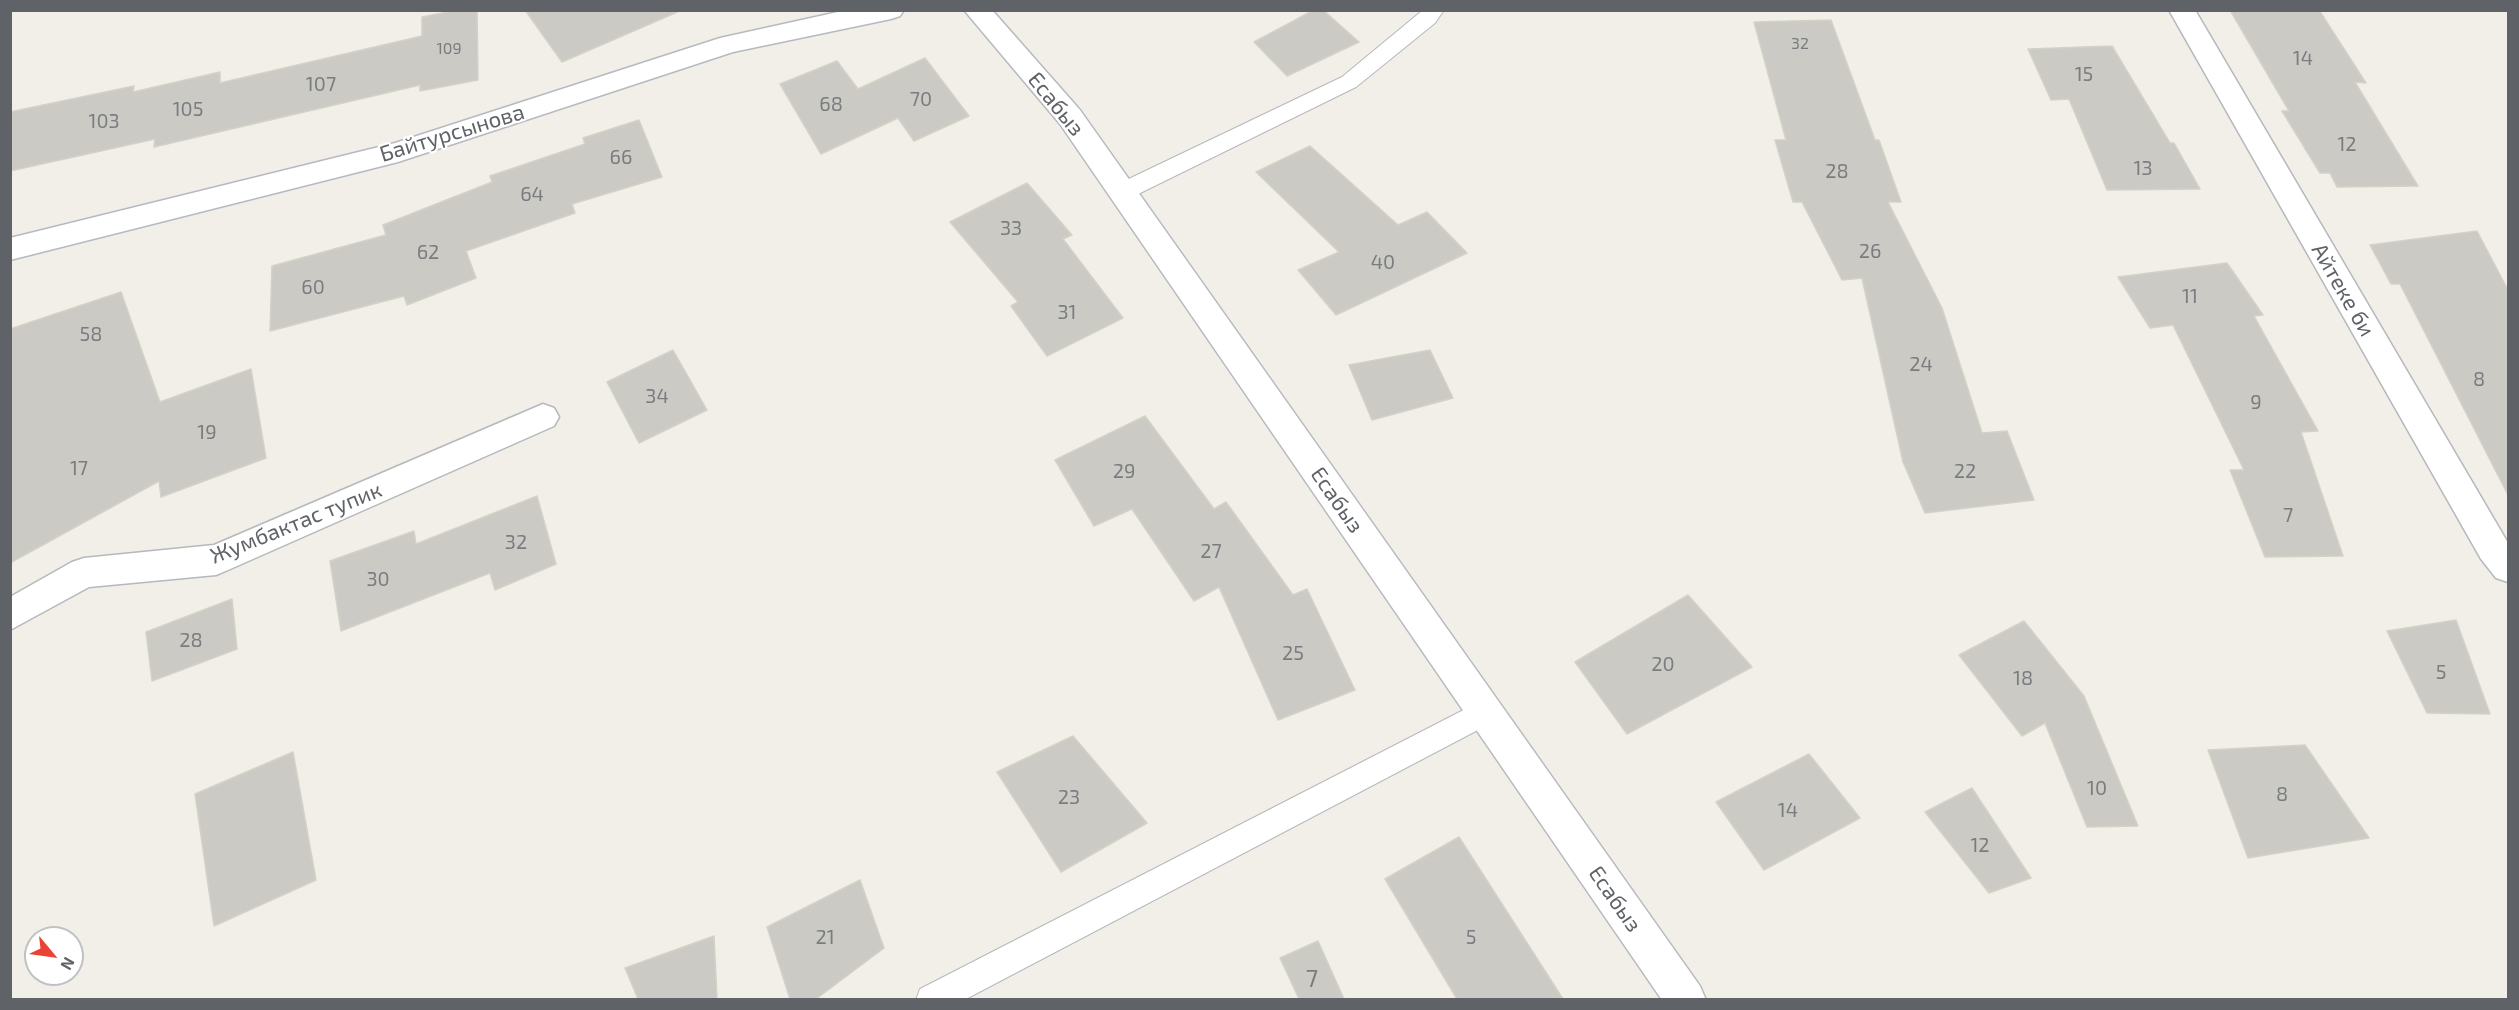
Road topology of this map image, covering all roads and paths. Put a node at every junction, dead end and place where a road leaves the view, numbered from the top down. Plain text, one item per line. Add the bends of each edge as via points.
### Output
1 (891, 10) edge
2 (977, 10) edge
3 (1434, 10) edge
4 (2182, 10) edge
5 (1122, 192) junction
6 (10, 249) edge
7 (543, 417) dead end
8 (2508, 567) edge
9 (10, 615) edge
10 (1485, 712) junction
11 (932, 999) edge
12 (1686, 999) edge

1 - 6 main road, Байтурсынова via 729,44 398,152
2 - 5 main road, Есабыз via 1070,117
3 - 5 lane via 1349,82
4 - 8 main road, Айтеке би via 2493,549
5 - 10 main road, Есабыз
7 - 9 main road, Жумбактас тупик via 216,560 84,573
10 - 11 lane
10 - 12 main road, Есабыз

